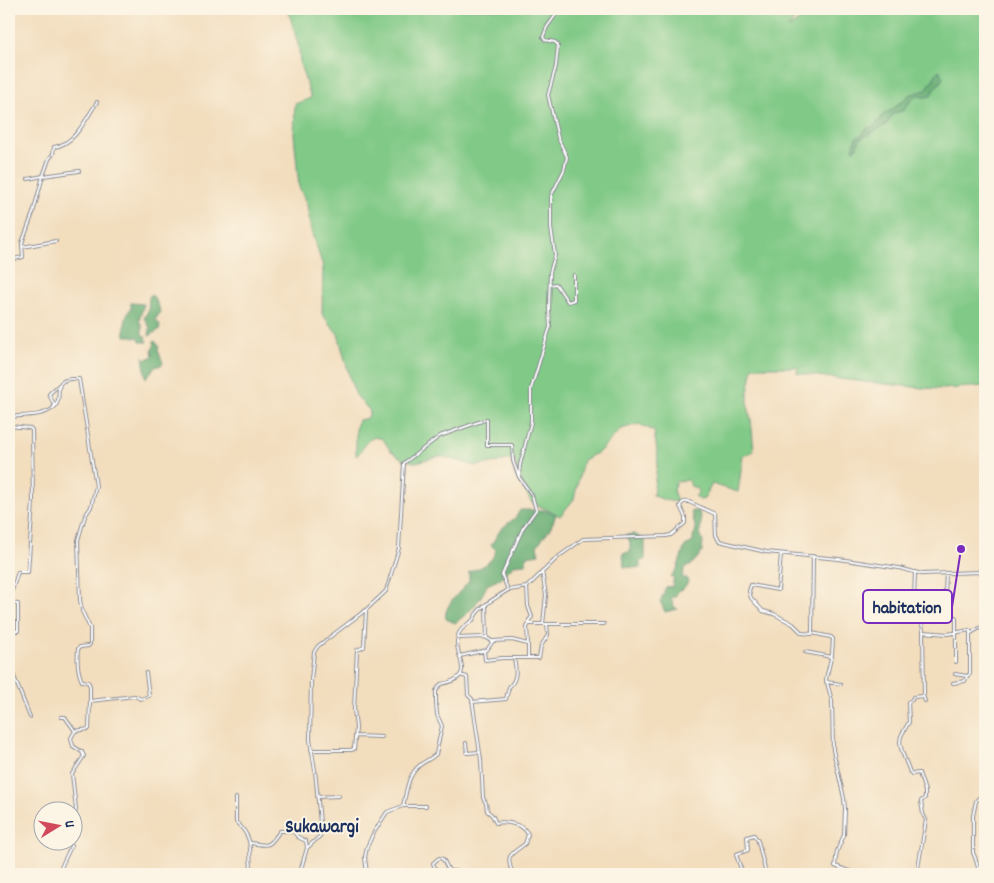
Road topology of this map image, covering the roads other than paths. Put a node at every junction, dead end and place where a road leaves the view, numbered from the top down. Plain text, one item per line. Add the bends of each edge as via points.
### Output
1 (13, 9) edge
2 (560, 9) edge
3 (9, 14) edge
4 (97, 102) dead end
5 (79, 171) dead end
6 (43, 176) junction
7 (28, 179) dead end
8 (56, 241) dead end
9 (22, 247) junction
10 (9, 260) edge
11 (574, 275) dead end
12 (550, 285) junction
13 (60, 384) junction
14 (55, 407) junction
15 (9, 417) edge
16 (9, 426) edge
17 (520, 477) junction
18 (781, 554) junction
19 (812, 556) junction
20 (985, 558) edge
21 (542, 572) junction
22 (915, 572) junction
23 (980, 572) junction
24 (946, 573) junction
25 (527, 587) junction
26 (508, 590) junction
27 (985, 602) edge
28 (486, 605) junction
29 (366, 610) junction
30 (529, 624) junction
31 (543, 624) junction
32 (548, 624) junction
33 (604, 624) dead end
34 (985, 624) edge
35 (9, 630) edge
36 (923, 632) junction
37 (958, 632) junction
38 (971, 633) junction
39 (812, 634) junction
40 (458, 638) junction
41 (487, 638) junction
42 (493, 641) junction
43 (528, 643) junction
44 (484, 651) junction
45 (805, 652) dead end
46 (460, 656) junction
47 (832, 657) junction
48 (514, 658) junction
49 (528, 658) junction
50 (956, 662) dead end
51 (9, 668) edge
52 (146, 673) dead end
53 (955, 674) dead end
54 (460, 675) junction
55 (967, 676) junction
56 (826, 682) junction
57 (953, 683) dead end
58 (841, 684) dead end
59 (923, 696) junction
60 (90, 701) junction
61 (472, 702) junction
62 (925, 702) dead end
63 (30, 717) dead end
64 (60, 717) dead end
65 (75, 731) junction
66 (355, 736) junction
67 (382, 737) dead end
68 (466, 743) dead end
69 (311, 750) junction
70 (479, 752) junction
71 (985, 766) edge
72 (317, 796) junction
73 (339, 796) dead end
74 (236, 798) dead end
75 (75, 800) edge
76 (403, 806) junction
77 (426, 806) dead end
78 (251, 843) junction
79 (307, 848) junction
80 (69, 850) edge
81 (456, 871) dead end
82 (852, 873) edge
83 (58, 874) edge
84 (252, 874) edge
85 (303, 874) edge
86 (367, 874) edge
87 (437, 874) edge
88 (513, 874) edge
89 (743, 874) edge
90 (766, 874) edge
91 (863, 874) edge
92 (881, 874) edge
93 (917, 874) edge
94 (980, 874) edge

1 - 3 street
2 - 12 street via 543,37 558,45 548,96 558,138 567,157 551,200 555,255
4 - 6 street via 73,137 63,146 54,147
5 - 6 street
6 - 7 street
6 - 9 street
8 - 9 street
9 - 10 street via 23,257
11 - 12 street via 572,302 568,302 556,284
12 - 17 street via 550,327 531,389 530,422
13 - 14 street
13 - 14 street via 49,394
13 - 60 street via 67,379 79,380 96,486 78,540 81,605 90,628 91,641 88,646 79,647 78,666 81,680 90,684
14 - 15 street via 41,414
16 - 35 street via 32,430 33,491 28,571 18,572 9,600 18,604 18,631
17 - 26 street via 532,495 536,510 523,528 502,574
17 - 29 street via 512,444 487,445 487,419 440,436 406,462 399,548 386,591
18 - 19 street
18 - 21 street via 719,541 714,514 687,501 680,506 685,523 671,535 583,540
18 - 39 street via 778,590 751,585 750,598 764,611 793,624 801,632
19 - 22 street
19 - 39 street
20 - 23 street
21 - 25 street
21 - 31 street via 546,592
22 - 24 street
22 - 36 street via 914,599 920,602
23 - 24 street
23 - 27 street
24 - 37 street via 944,616 956,618
25 - 26 street
25 - 30 street via 532,616
26 - 28 street
28 - 40 street via 464,626
28 - 41 street
29 - 66 street via 364,648 357,650
29 - 69 street via 314,652
30 - 31 street
30 - 43 street
31 - 32 street
32 - 33 street
32 - 49 street via 540,657
34 - 38 street
36 - 37 street
36 - 59 street
37 - 38 street via 969,630
37 - 50 street
38 - 55 street via 970,674
39 - 47 street via 832,638
40 - 41 street
40 - 46 street
41 - 42 street
42 - 43 street
42 - 44 street
43 - 49 street
44 - 46 street
44 - 48 street via 485,660
45 - 47 street
46 - 54 street
47 - 56 street
48 - 49 street
48 - 61 street via 516,674 507,699
51 - 63 street
52 - 60 street via 149,697
53 - 55 street
54 - 61 street via 467,677 468,695
54 - 76 street via 456,680 437,686 437,715 442,726 436,754 412,773
55 - 57 street via 966,681
56 - 58 street
56 - 82 street via 832,701 833,750 845,803 844,835 835,865
59 - 62 street
59 - 93 street via 908,701 909,722 900,740 910,772 919,773 926,791 921,801 926,825
60 - 65 street via 90,729
61 - 70 street
64 - 65 street via 66,717
65 - 75 street via 71,735 72,744 84,756 72,774
66 - 67 street
66 - 69 street via 352,750
68 - 70 street via 467,753
69 - 72 street
70 - 88 street via 487,811 496,823 508,822 525,829 528,834 525,844 511,852 509,859
71 - 94 street via 981,796 976,801 973,816 972,836 973,853
72 - 73 street
72 - 79 street via 321,833
74 - 78 street via 236,822
76 - 77 street
76 - 86 street via 387,812 373,834 365,857
78 - 79 street via 270,844 280,831 291,830 306,841
78 - 84 street
79 - 85 street via 301,869
80 - 83 street
81 - 87 street via 449,870 439,858 433,865
82 - 91 street
89 - 90 street via 736,856 747,852 747,837 754,834
91 - 92 street

